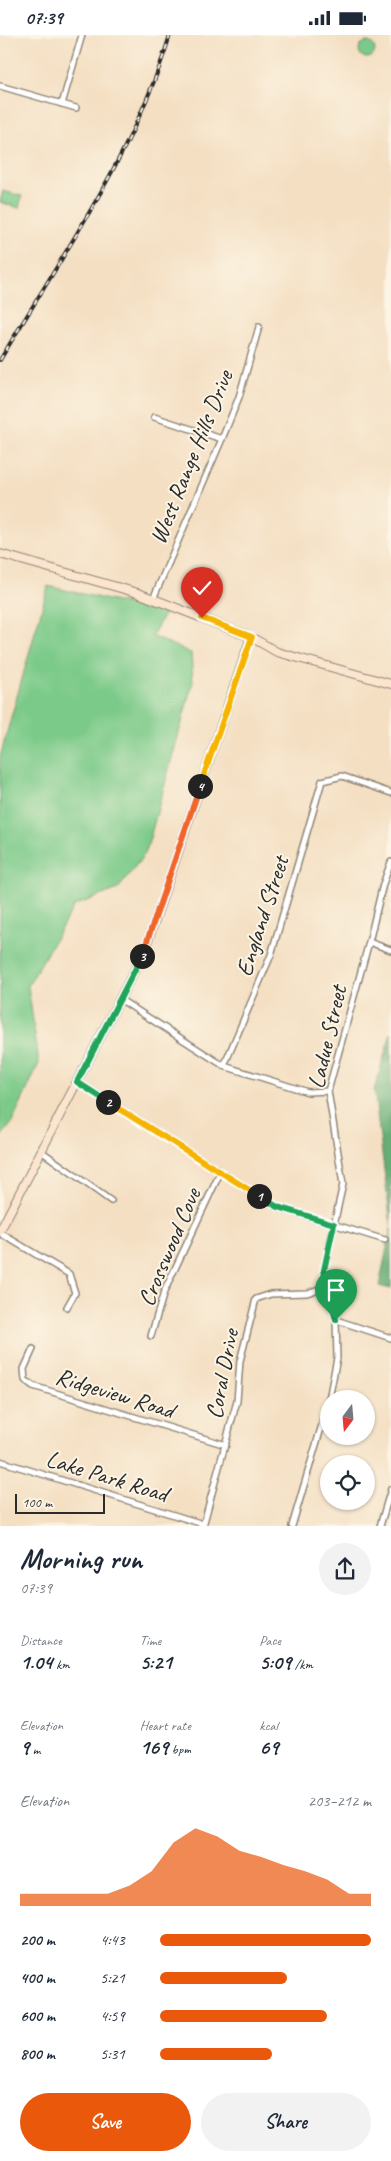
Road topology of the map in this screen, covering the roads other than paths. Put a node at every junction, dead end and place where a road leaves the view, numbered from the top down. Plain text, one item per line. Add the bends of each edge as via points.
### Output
1 (82, 35) edge
2 (0, 86) edge
3 (62, 104) junction
4 (76, 107) dead end
5 (260, 327) dead end
6 (154, 417) dead end
7 (222, 439) junction
8 (0, 554) edge
9 (153, 599) junction
10 (252, 637) junction
11 (391, 684) edge
12 (391, 793) edge
13 (391, 862) edge
14 (370, 942) junction
15 (391, 950) edge
16 (121, 1000) junction
17 (224, 1066) junction
18 (77, 1082) junction
19 (328, 1091) junction
20 (41, 1151) junction
21 (220, 1173) junction
22 (111, 1201) dead end
23 (334, 1224) junction
24 (0, 1232) edge
25 (385, 1240) dead end
26 (328, 1286) junction
27 (67, 1307) dead end
28 (336, 1320) junction
29 (151, 1336) dead end
30 (391, 1338) edge
31 (33, 1349) dead end
32 (331, 1390) edge
33 (320, 1431) edge
34 (226, 1445) junction
35 (0, 1461) edge
36 (391, 1489) edge
37 (203, 1525) edge
38 (292, 1526) edge
39 (380, 1526) edge

1 - 3 street
2 - 3 street
3 - 4 street
5 - 7 street, West Range Hills Drive via 239,397
6 - 7 street
7 - 9 street, West Range Hills Drive
8 - 9 street
9 - 10 street
10 - 11 street via 277,652
10 - 16 street via 144,952
12 - 17 street, England Street via 342,776 322,781 271,955
13 - 14 street, Ladue Street
14 - 15 street
14 - 19 street, Ladue Street
16 - 17 street
16 - 18 street
17 - 19 street via 308,1092
18 - 20 street
18 - 21 street
19 - 23 street, Ladue Street via 343,1184
20 - 22 street
20 - 24 street
21 - 23 street via 278,1207
21 - 29 street, Crosswood Cove via 164,1292
23 - 25 street
23 - 26 street, Ladue Street via 324,1270
24 - 27 street via 69,1274 75,1293
26 - 28 street, Ladue Street
26 - 34 street, Coral Drive via 307,1293 271,1294 256,1299 240,1361 237,1401
28 - 30 street
28 - 32 street, Ladue Street via 338,1358
31 - 34 street, Ridgeview Road via 24,1369 25,1380 33,1386
33 - 38 street, Ladue Street
34 - 37 street, Coral Drive
35 - 37 street, Lake Park Road
36 - 39 street

